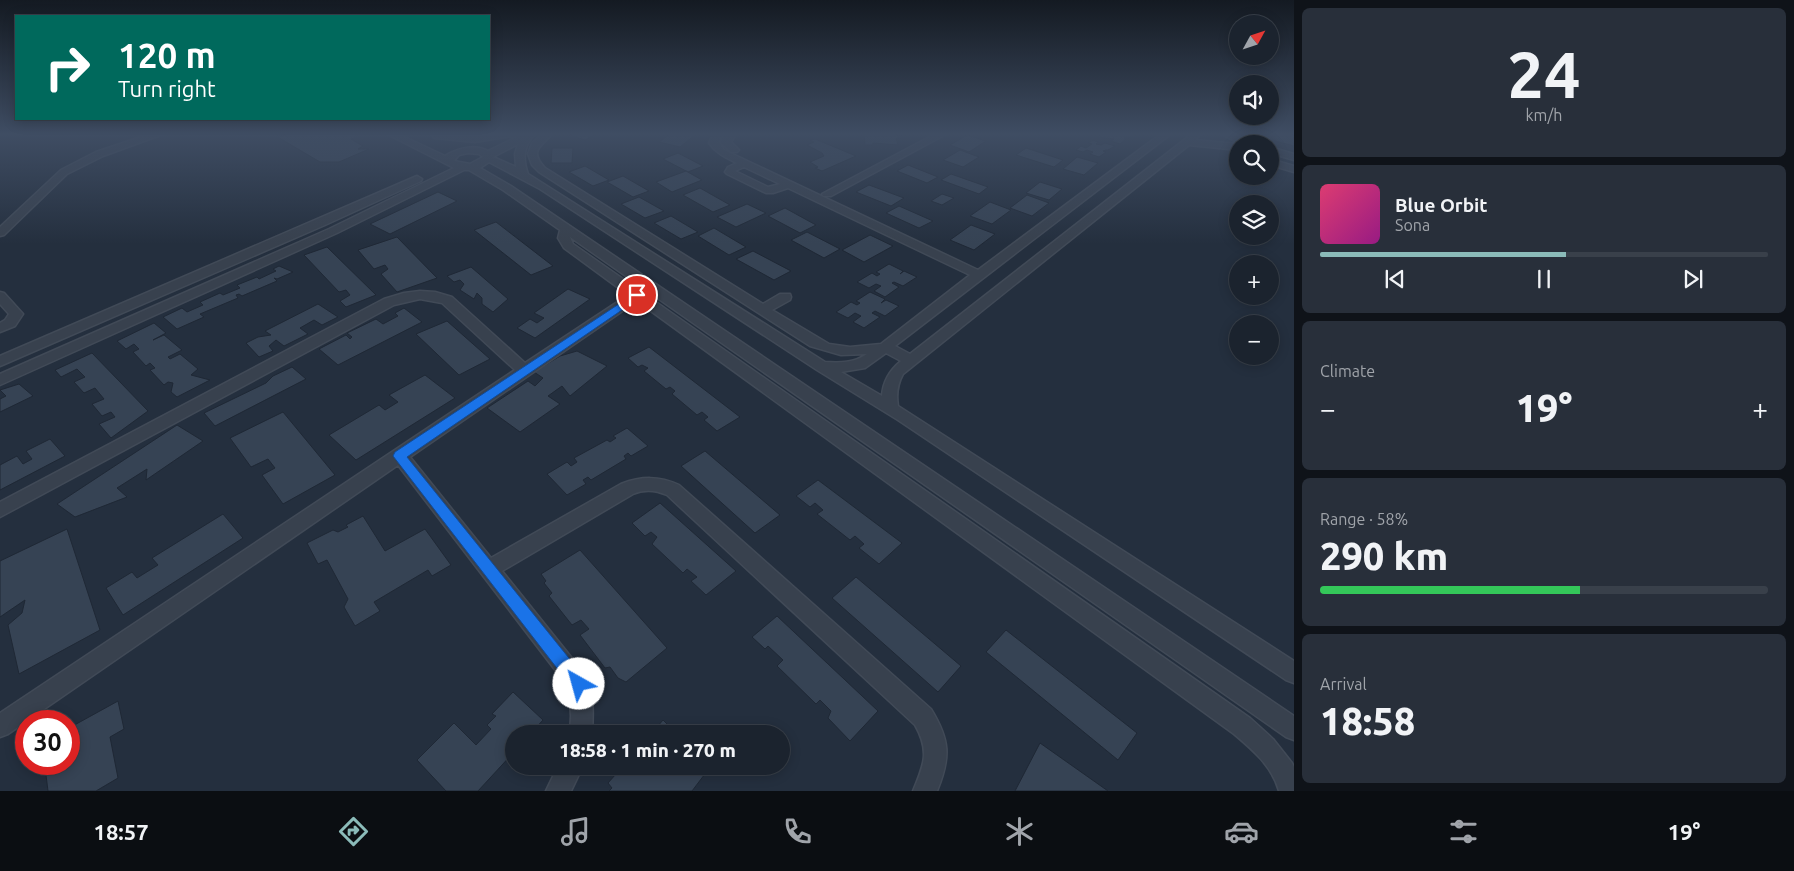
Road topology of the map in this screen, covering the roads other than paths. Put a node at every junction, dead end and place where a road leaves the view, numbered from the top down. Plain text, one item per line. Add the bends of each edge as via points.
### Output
1 (67, 170) edge
2 (432, 170) edge
3 (461, 170) edge
4 (473, 170) edge
5 (513, 170) edge
6 (522, 170) edge
7 (542, 170) edge
8 (731, 170) edge
9 (758, 170) edge
10 (776, 170) edge
11 (873, 170) edge
12 (1119, 170) edge
13 (1133, 170) edge
14 (1152, 170) edge
15 (1147, 174) junction
16 (524, 176) junction
17 (788, 184) junction
18 (544, 187) junction
19 (507, 188) junction
20 (827, 194) junction
21 (321, 223) junction
22 (566, 228) junction
23 (333, 231) junction
24 (0, 233) edge
25 (983, 272) junction
26 (637, 295) junction
27 (0, 296) edge
28 (785, 296) dead end
29 (762, 310) junction
30 (0, 328) edge
31 (887, 347) junction
32 (912, 360) junction
33 (0, 361) edge
34 (822, 367) junction
35 (525, 371) junction
36 (0, 380) edge
37 (891, 409) junction
38 (400, 456) junction
39 (0, 510) edge
40 (489, 569) junction
41 (1294, 673) edge
42 (582, 725) edge
43 (0, 726) edge
44 (1294, 729) edge
45 (566, 775) edge
46 (558, 791) edge
47 (924, 791) edge
48 (1291, 791) edge

1 - 24 street
2 - 21 street
3 - 23 street
4 - 19 street
5 - 16 street
6 - 16 street
7 - 29 street
8 - 17 street via 766,190
9 - 17 street
10 - 20 street
11 - 20 street
12 - 25 street
13 - 15 street
14 - 15 street
15 - 32 street
16 - 18 street
17 - 25 street
18 - 19 street via 521,181 513,182
18 - 34 street
19 - 22 street
20 - 25 street
21 - 23 street
21 - 33 street
22 - 26 street via 564,238 568,246
22 - 44 street
23 - 36 street
25 - 31 street
26 - 35 street
26 - 48 street via 1242,726 1279,762
27 - 30 street via 16,314 10,323
28 - 29 street
29 - 31 street via 828,349 851,352
31 - 32 street
31 - 34 street via 870,361 856,366
32 - 37 street via 898,371 891,382 888,395
34 - 37 street
35 - 38 street
35 - 39 street via 447,300 428,295 404,297 388,302
37 - 41 street
38 - 40 street
38 - 43 street
40 - 42 street via 579,684
40 - 47 street via 627,489 642,484 673,490 923,718 934,738 937,759
45 - 46 street

